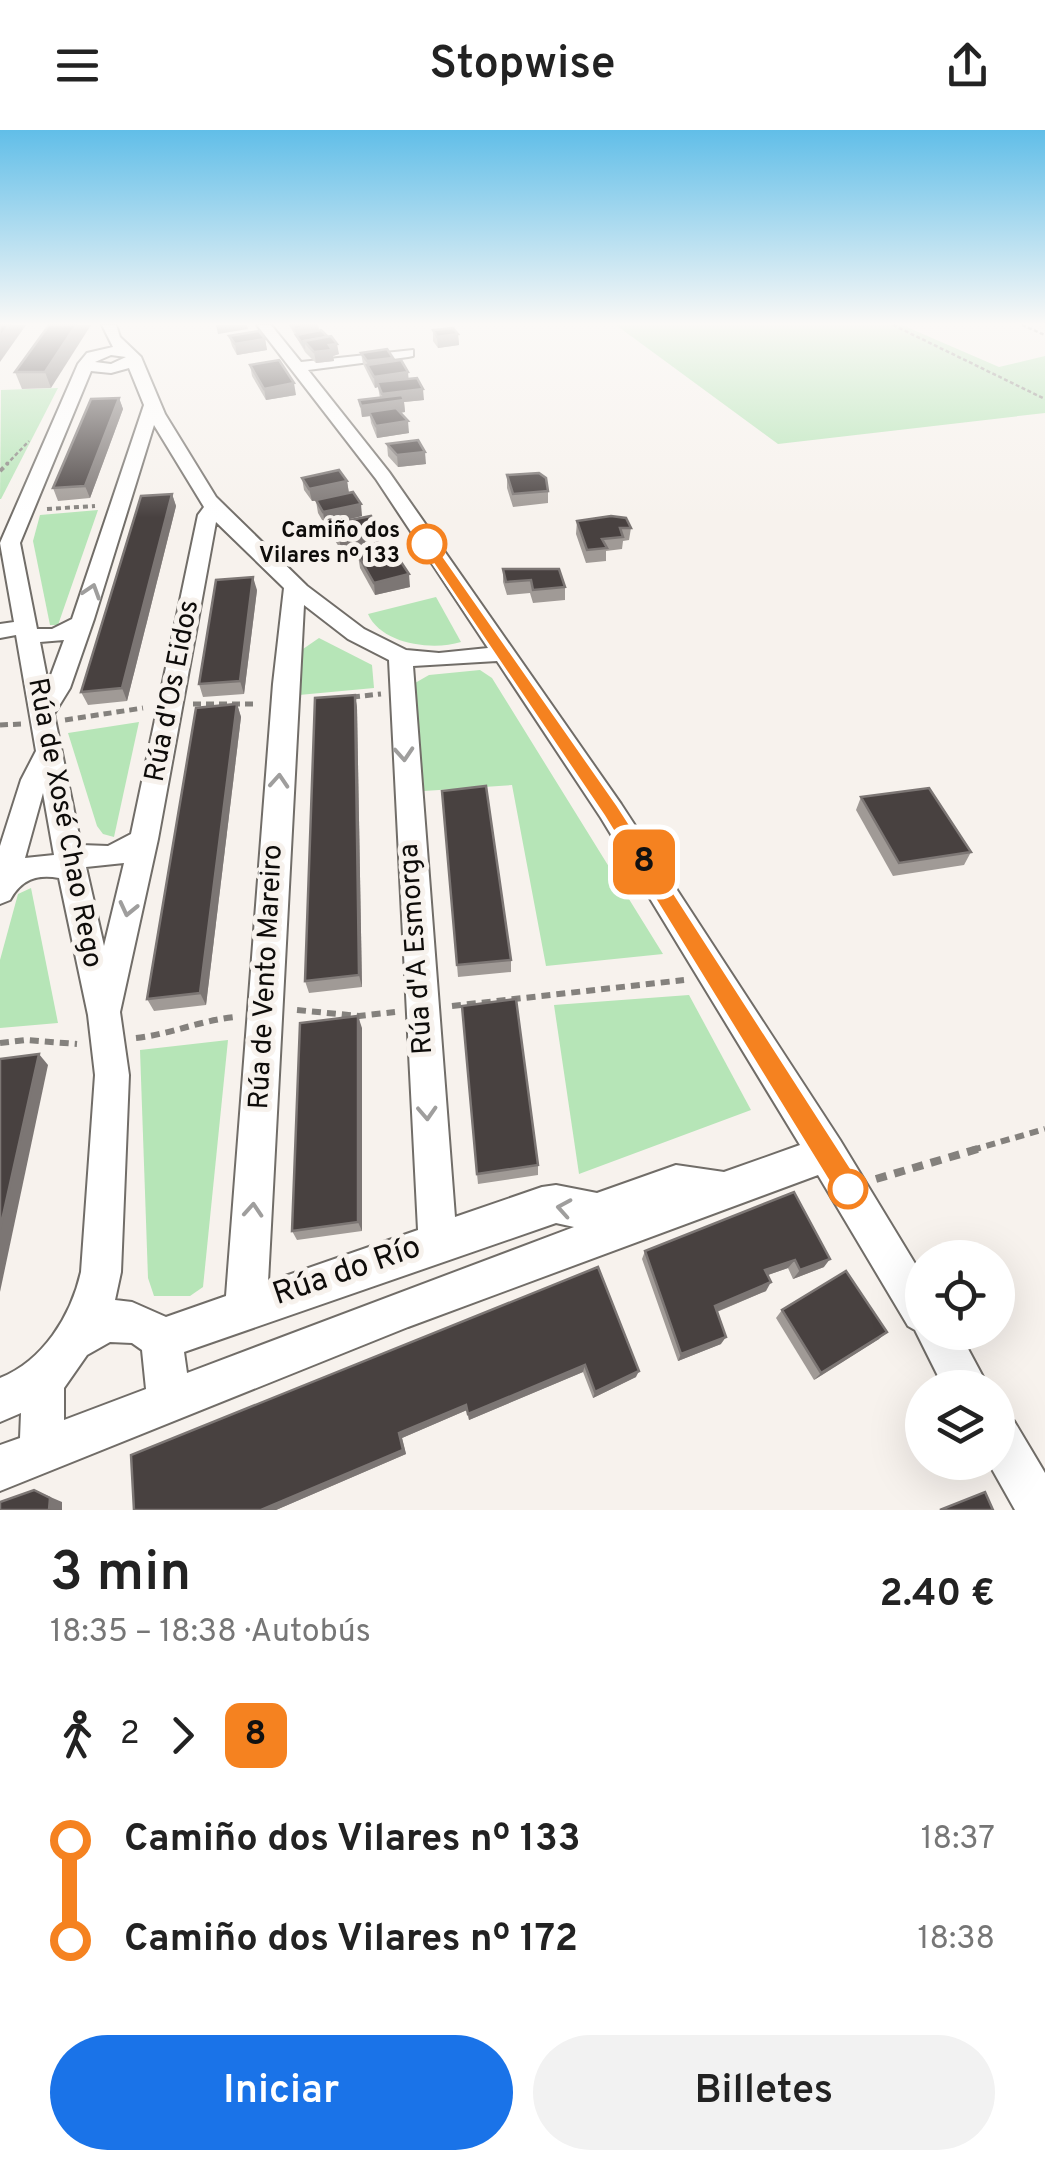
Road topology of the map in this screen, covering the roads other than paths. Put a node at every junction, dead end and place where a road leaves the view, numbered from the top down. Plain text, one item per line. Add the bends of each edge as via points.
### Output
1 (76, 389) edge
2 (147, 389) edge
3 (315, 389) edge
4 (154, 403) junction
5 (177, 446) junction
6 (138, 450) junction
7 (214, 506) junction
8 (244, 538) junction
9 (202, 543) junction
10 (294, 583) junction
11 (342, 626) junction
12 (80, 627) junction
13 (17, 631) edge
14 (288, 646) junction
15 (501, 653) junction
16 (400, 657) junction
17 (43, 719) junction
18 (48, 752) junction
19 (144, 839) junction
20 (70, 862) junction
21 (2, 886) edge
22 (104, 1015) junction
23 (827, 1152) junction
24 (726, 1187) junction
25 (438, 1241) junction
26 (101, 1272) junction
27 (905, 1283) edge
28 (246, 1307) junction
29 (146, 1330) junction
30 (76, 1336) junction
31 (43, 1380) junction
32 (0, 1400) edge
33 (169, 1401) junction
34 (42, 1452) junction
35 (1015, 1466) edge
36 (0, 1468) edge
37 (1041, 1510) edge

1 - 13 street, Rúa de Xosé Chao Rego via 11,538
2 - 4 street, Rúa de Xosé Chao Rego
3 - 15 street via 383,476
4 - 5 street, Rúa de Xosé Chao Rego
4 - 6 street
5 - 6 street
5 - 7 street, Rúa de Xosé Chao Rego
12 -> 6 street
7 - 8 street, Rúa de Xosé Chao Rego
7 - 9 street, Rúa d'Os Eidos
8 - 9 street
8 - 10 street, Rúa de Xosé Chao Rego
9 - 19 street, Rúa d'Os Eidos
10 - 11 street, Rúa de Xosé Chao Rego
10 - 14 street, Rúa de Vento Mareiro
11 - 14 street via 307,633
11 - 16 street, Rúa de Xosé Chao Rego
12 - 13 street via 54,636
12 - 17 street
13 - 17 street, Rúa de Xosé Chao Rego
28 -> 14 street, Rúa de Vento Mareiro
15 - 16 street
15 - 23 street via 611,811
16 -> 25 street, Rúa d'A Esmorga
17 - 18 street, Rúa de Xosé Chao Rego
18 - 20 street, Rúa de Xosé Chao Rego
18 - 21 street
19 - 20 street via 114,858
19 -> 22 street, Rúa d'Os Eidos
20 - 21 street via 36,865
20 - 22 street, Rúa de Xosé Chao Rego
22 - 26 street, Rúa de Xosé Chao Rego via 112,1075
23 - 24 street, Rúa do Río
23 - 27 street
24 -> 25 street, Rúa do Río via 676,1184 597,1212 542,1206
24 - 33 street, Rúa do Río
25 - 28 street, Rúa do Río
26 - 29 street via 113,1303
26 - 30 street, Rúa de Xosé Chao Rego via 93,1307
28 - 29 street, Rúa do Río
29 - 30 street, Rúa do Río via 113,1319
29 - 33 street
30 - 31 street
31 - 32 street
31 - 34 street
33 - 34 street, Rúa do Río
34 - 36 street, Rúa do Río
35 - 37 street

